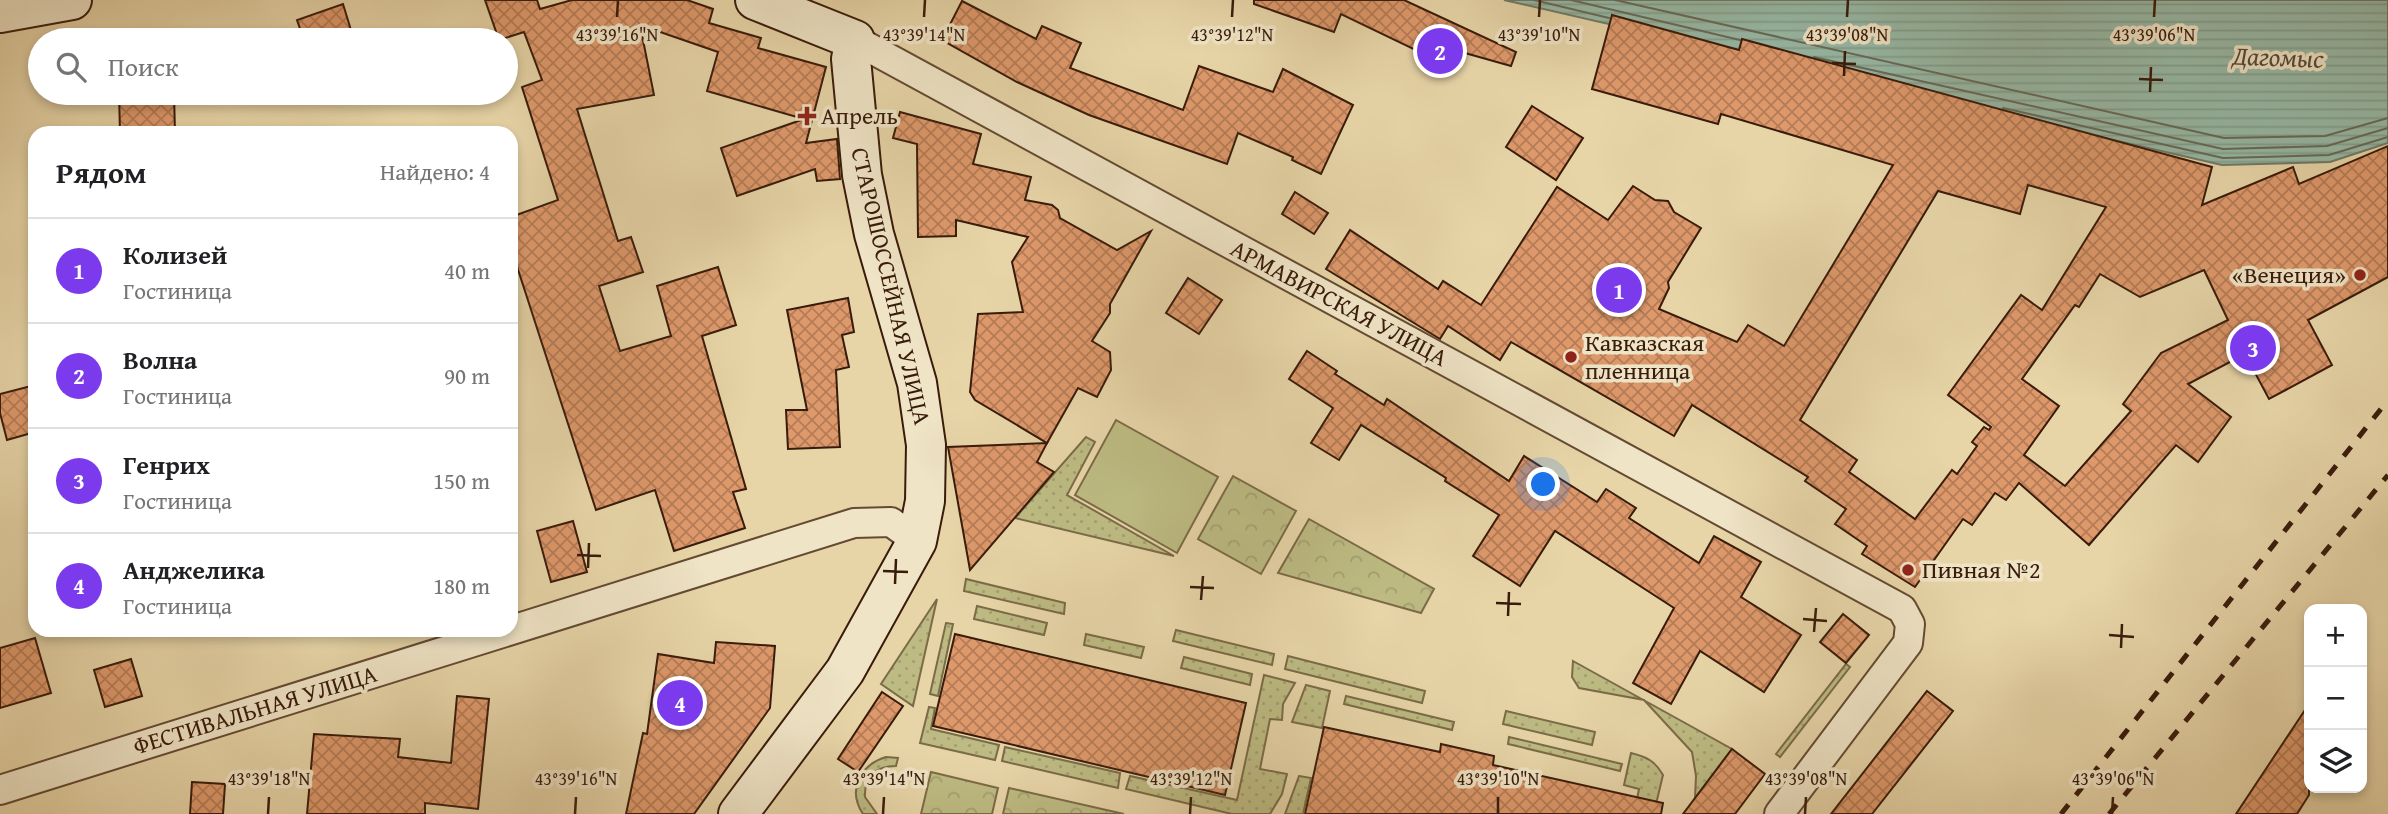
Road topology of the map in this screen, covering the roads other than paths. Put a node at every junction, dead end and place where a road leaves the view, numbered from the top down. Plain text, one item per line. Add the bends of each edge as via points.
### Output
1 (72, 0) edge
2 (755, 0) edge
3 (0, 13) edge
4 (855, 40) junction
5 (917, 541) junction
6 (518, 628) edge
7 (489, 637) edge
8 (0, 790) edge
9 (738, 814) edge
10 (1779, 814) edge

1 - 3 street
2 - 4 street, АРМАВИРСКАЯ УЛИЦА
4 - 5 street, СТАРОШОССЕЙНАЯ УЛИЦА via 851,59 862,175 917,383 926,445 925,501
4 - 10 street, АРМАВИРСКАЯ УЛИЦА via 1902,609 1910,624 1908,643
5 - 6 street, ФЕСТИВАЛЬНАЯ УЛИЦА via 891,522 854,523
5 - 9 street, СТАРОШОССЕЙНАЯ УЛИЦА via 845,671
7 - 8 street, ФЕСТИВАЛЬНАЯ УЛИЦА

